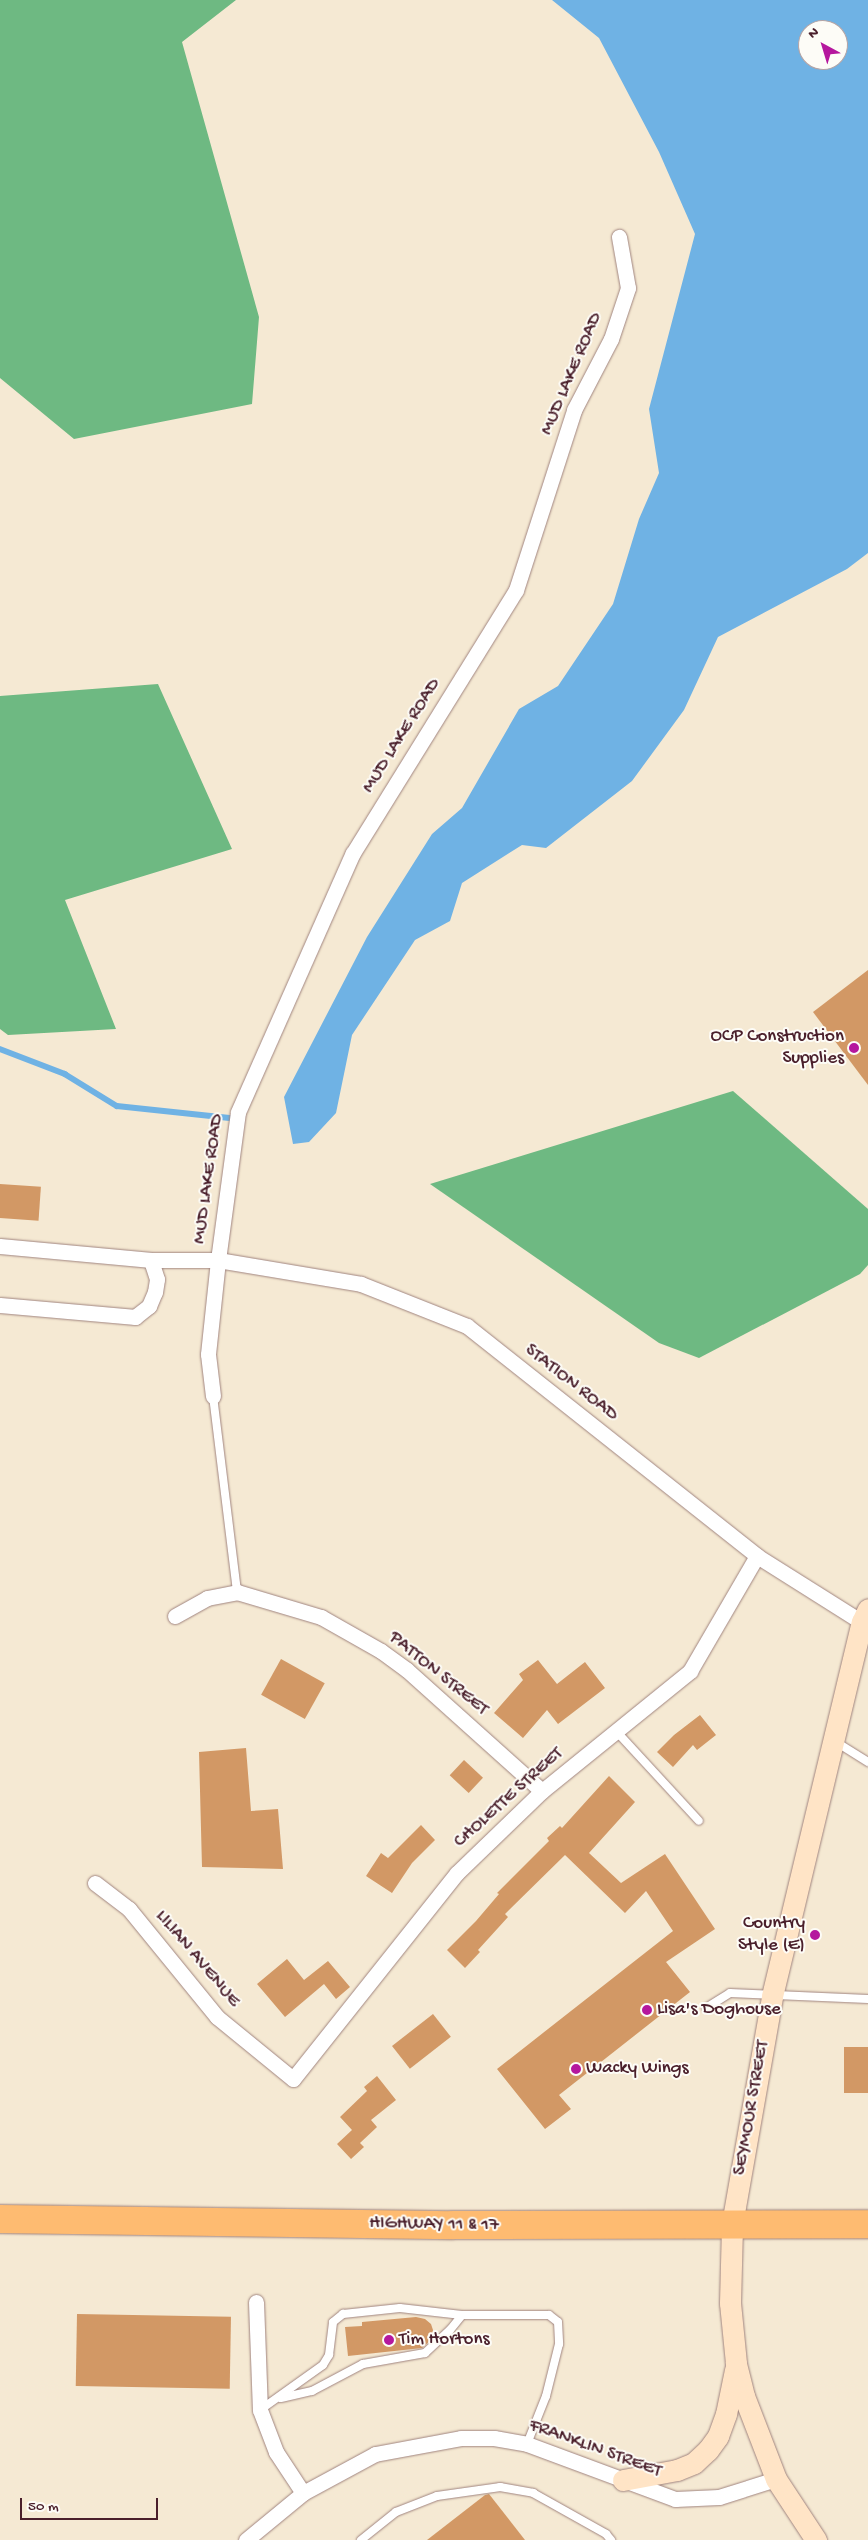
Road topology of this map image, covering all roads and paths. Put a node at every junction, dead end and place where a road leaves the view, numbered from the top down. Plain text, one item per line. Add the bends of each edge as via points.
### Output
1 (619, 237) dead end
2 (0, 1246) edge
3 (152, 1260) junction
4 (218, 1260) junction
5 (0, 1305) edge
6 (212, 1396) joint
7 (757, 1556) junction
8 (237, 1592) junction
9 (175, 1616) dead end
10 (866, 1619) edge
11 (616, 1731) junction
12 (834, 1740) junction
13 (868, 1762) edge
14 (542, 1791) junction
15 (699, 1821) dead end
16 (95, 1883) dead end
17 (772, 1996) junction
18 (868, 1999) edge
19 (706, 2008) dead end
20 (293, 2080) joint
21 (0, 2219) edge
22 (732, 2224) junction
23 (868, 2224) edge
24 (256, 2302) dead end
25 (462, 2315) junction
26 (736, 2363) junction
27 (279, 2399) junction
28 (260, 2410) junction
29 (528, 2444) junction
30 (776, 2479) junction
31 (623, 2480) junction
32 (303, 2493) junction
33 (246, 2540) edge
34 (361, 2540) edge
35 (611, 2540) edge
36 (816, 2540) edge

1 - 4 street, MUD LAKE ROAD via 628,288 611,339 574,410 516,590 353,853 238,1112
2 - 3 street, STATION ROAD
3 - 4 street, STATION ROAD
3 - 5 street via 157,1279 155,1292 149,1306 135,1317
4 - 6 street via 208,1354
4 - 7 street, STATION ROAD via 361,1284 467,1326
6 - 8 lane
7 - 10 street, STATION ROAD
7 - 11 street, CHOLETTE STREET via 690,1671
8 - 9 street, PATTON STREET via 207,1598
8 - 14 street, PATTON STREET via 321,1618 381,1651 436,1695
10 - 12 street, SEYMOUR STREET
11 - 14 street, CHOLETTE STREET
11 - 15 lane
12 - 13 lane
12 - 17 street, SEYMOUR STREET
14 - 20 street, CHOLETTE STREET via 457,1873
16 - 20 street, LILIAN AVENUE via 129,1909 217,2017
17 - 18 lane
17 - 19 lane via 730,1993
17 - 22 street, SEYMOUR STREET
21 - 22 highway, HIGHWAY 11 & 17 via 453,2226
22 - 23 highway, HIGHWAY 11 & 17
22 - 26 street, SEYMOUR STREET via 730,2303
24 - 28 street
25 - 27 lane via 424,2353 364,2364 312,2391
25 - 27 lane via 400,2308 343,2314 333,2322 329,2355 323,2365
25 - 29 lane via 549,2315 558,2322 559,2344
26 - 30 street, SEYMOUR STREET via 752,2421
26 - 31 street via 726,2414 718,2436 708,2450 694,2463 677,2470
27 - 28 lane
28 - 32 street via 276,2452
29 - 31 street, FRANKLIN STREET
29 - 32 street, FRANKLIN STREET via 494,2438 461,2438 375,2454
30 - 31 street, FRANKLIN STREET via 719,2497 675,2499
30 - 36 street, SEYMOUR STREET
32 - 33 street, FRANKLIN STREET
34 - 35 lane via 396,2512 438,2496 500,2487 532,2493 606,2534

